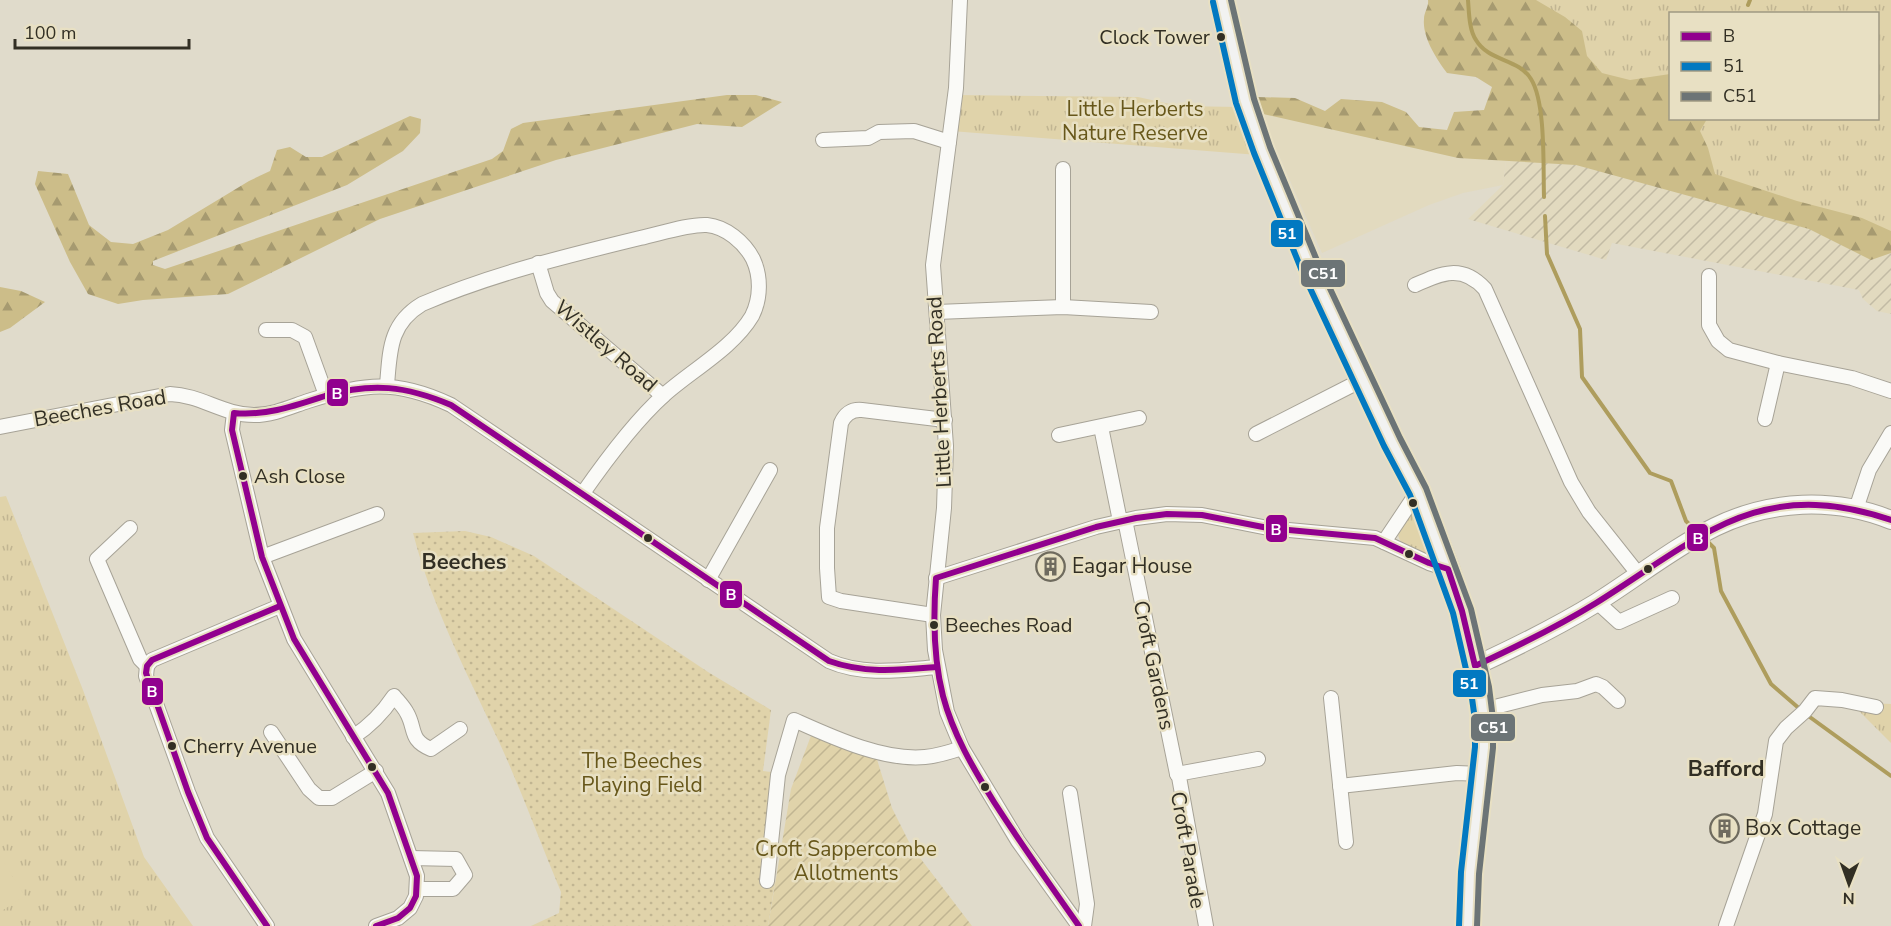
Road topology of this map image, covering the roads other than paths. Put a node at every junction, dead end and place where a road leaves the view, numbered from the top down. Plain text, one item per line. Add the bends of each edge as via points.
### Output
1 (960, 0) edge
2 (1222, 0) edge
3 (823, 140) dead end
4 (950, 142) junction
5 (1064, 169) dead end
6 (538, 263) junction
7 (1709, 276) dead end
8 (1415, 285) dead end
9 (1063, 308) junction
10 (937, 312) junction
11 (1151, 312) dead end
12 (266, 330) dead end
13 (1778, 363) junction
14 (1362, 380) junction
15 (387, 385) junction
16 (1891, 392) edge
17 (326, 395) junction
18 (663, 396) junction
19 (234, 413) junction
20 (1139, 418) dead end
21 (1765, 419) dead end
22 (945, 420) junction
23 (0, 427) edge
24 (1101, 427) junction
25 (1891, 433) edge
26 (1256, 434) dead end
27 (1059, 435) dead end
28 (770, 470) dead end
29 (1418, 491) junction
30 (583, 493) junction
31 (1856, 509) junction
32 (377, 514) dead end
33 (1123, 520) junction
34 (1891, 520) edge
35 (130, 528) dead end
36 (1384, 542) junction
37 (262, 557) junction
38 (1448, 569) junction
39 (1639, 575) junction
40 (936, 578) junction
41 (708, 580) junction
42 (1672, 598) dead end
43 (1597, 602) junction
44 (280, 606) junction
45 (933, 615) junction
46 (147, 666) junction
47 (1475, 666) junction
48 (937, 667) junction
49 (1331, 698) dead end
50 (1618, 701) dead end
51 (1876, 707) dead end
52 (1483, 710) junction
53 (460, 729) dead end
54 (271, 732) dead end
55 (353, 738) junction
56 (962, 748) junction
57 (1258, 759) dead end
58 (376, 771) junction
59 (1177, 774) junction
60 (1481, 774) junction
61 (1340, 786) junction
62 (1070, 793) dead end
63 (1346, 842) dead end
64 (411, 858) junction
65 (767, 881) dead end
66 (418, 889) junction
67 (267, 926) edge
68 (376, 926) edge
69 (1079, 926) edge
70 (1084, 926) edge
71 (1204, 926) edge
72 (1468, 926) edge
73 (1726, 926) edge

1 - 4 street, Little Herberts Road
2 - 14 main road via 1248,111 1262,150
3 - 4 street via 914,131
4 - 10 street, Little Herberts Road via 933,265
5 - 9 street
6 - 15 street via 414,309 393,338
6 - 18 street, Wistley Road via 552,300
6 - 18 street via 702,225 728,232 744,245 759,280 752,315 734,338
7 - 13 street via 1709,325 1718,341 1729,350
8 - 39 street via 1455,272 1485,289 1570,482
9 - 10 street
9 - 11 street
10 - 22 street, Little Herberts Road
12 - 17 street via 292,330 305,337
13 - 16 street via 1852,378
13 - 21 street
14 - 26 street
14 - 29 main road
15 - 17 street, Beeches Road
15 - 30 street, Beeches Road via 451,405
17 - 19 street, Beeches Road via 275,412
18 - 30 street
19 - 23 street, Beeches Road via 192,396 170,394
19 - 37 street via 232,430
20 - 24 street
22 - 40 street, Little Herberts Road via 944,508
22 - 45 street via 858,410 848,414 841,423 827,528 829,597
24 - 27 street
24 - 33 street, Croft Gardens
25 - 31 street via 1869,470
28 - 41 street
29 - 36 street
29 - 38 main road
30 - 41 street, Beeches Road
31 - 34 street
31 - 39 street via 1819,504 1747,514 1713,528
32 - 37 street
33 - 36 street via 1184,514
33 - 40 street
33 - 59 street, Croft Gardens
35 - 46 street via 97,559 140,659
36 - 38 street
37 - 44 street
38 - 47 main road
39 - 43 street
40 - 45 street, Little Herberts Road
41 - 48 street, Beeches Road via 838,665 871,671
42 - 43 street via 1618,622
43 - 47 street
44 - 46 street via 152,660
44 - 55 street via 294,639
45 - 48 street, Little Herberts Road
46 - 67 street via 146,676 198,817 216,853
47 - 52 main road
48 - 56 street, Little Herberts Road via 947,712
49 - 61 street
50 - 52 street via 1596,684
51 - 73 street via 1815,698 1776,741 1765,814
52 - 60 main road
53 - 55 street via 430,749 415,738 407,713 394,696 375,721
54 - 58 street via 319,798 332,798
55 - 58 street
56 - 65 street via 925,757 894,756 794,720 778,775
56 - 69 street, Little Herberts Road via 1018,842
57 - 59 street
58 - 64 street
59 - 71 street, Croft Gardens
60 - 61 street via 1457,773
60 - 72 main road
61 - 63 street
62 - 70 street via 1087,904
64 - 66 street
64 - 66 street via 456,859 465,875 453,889
66 - 68 street via 405,913

